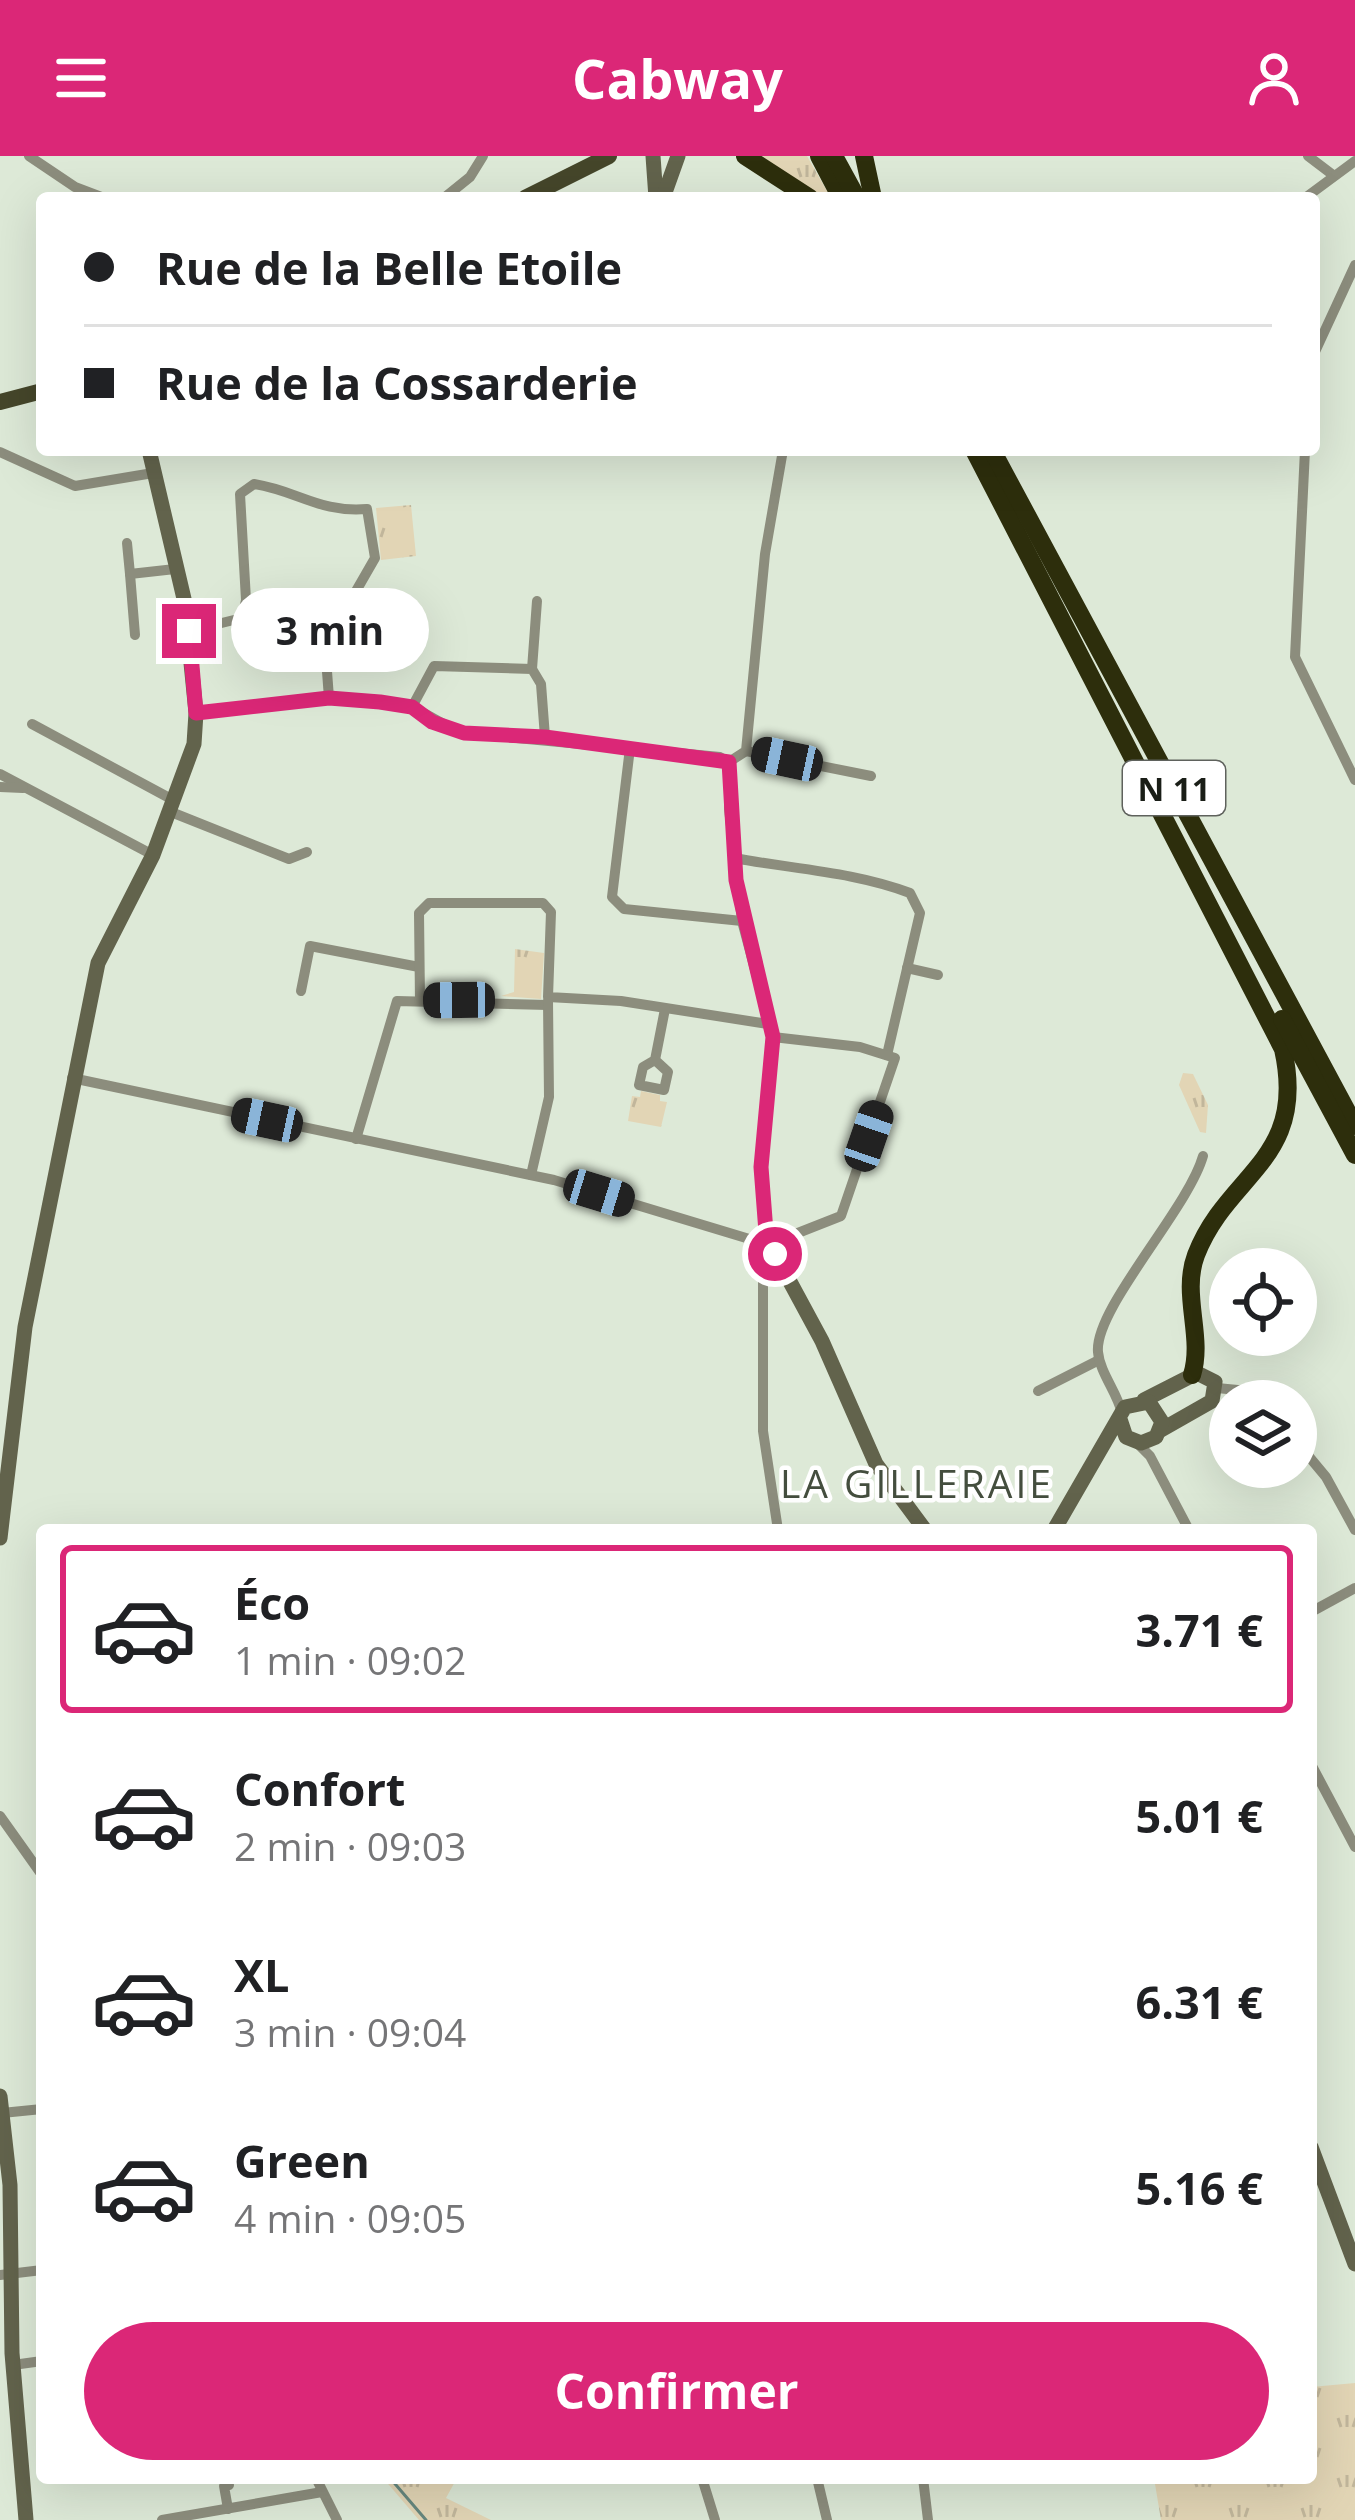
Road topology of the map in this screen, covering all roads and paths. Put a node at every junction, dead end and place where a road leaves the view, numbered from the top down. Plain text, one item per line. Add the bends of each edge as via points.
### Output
1 (29, 156) edge
2 (483, 156) edge
3 (590, 156) edge
4 (609, 156) edge
5 (652, 156) edge
6 (678, 156) edge
7 (745, 156) edge
8 (819, 156) edge
9 (835, 156) edge
10 (864, 156) edge
11 (1308, 156) edge
12 (1355, 160) edge
13 (1333, 175) junction
14 (548, 186) junction
15 (88, 192) edge
16 (451, 192) edge
17 (536, 192) edge
18 (659, 192) edge
19 (663, 192) edge
20 (801, 192) edge
21 (838, 192) edge
22 (854, 192) edge
23 (872, 192) edge
24 (1312, 192) edge
25 (1354, 271) edge
26 (1320, 342) edge
27 (36, 393) edge
28 (0, 402) edge
29 (0, 452) edge
30 (150, 456) edge
31 (782, 456) edge
32 (977, 456) edge
33 (995, 456) edge
34 (1305, 456) edge
35 (153, 473) junction
36 (127, 543) dead end
37 (175, 568) junction
38 (130, 574) junction
39 (537, 602) dead end
40 (1069, 630) junction
41 (189, 631) junction
42 (135, 635) dead end
43 (532, 669) junction
44 (329, 698) junction
45 (412, 707) junction
46 (196, 713) junction
47 (32, 724) dead end
48 (545, 737) junction
49 (629, 748) junction
50 (746, 751) junction
51 (729, 762) junction
52 (0, 774) edge
53 (871, 776) dead end
54 (1355, 780) edge
55 (0, 787) edge
56 (26, 788) junction
57 (173, 806) junction
58 (307, 852) dead end
59 (153, 855) junction
60 (734, 858) junction
61 (742, 921) junction
62 (419, 967) junction
63 (908, 968) junction
64 (938, 974) dead end
65 (302, 991) dead end
66 (419, 1001) junction
67 (548, 1001) junction
68 (665, 1009) junction
69 (771, 1031) junction
70 (887, 1055) junction
71 (656, 1060) dead end
72 (72, 1078) junction
73 (1355, 1126) edge
74 (356, 1139) junction
75 (1355, 1155) edge
76 (1203, 1156) dead end
77 (531, 1175) junction
78 (761, 1236) junction
79 (772, 1250) junction
80 (1100, 1360) junction
81 (1192, 1375) junction
82 (1212, 1380) edge
83 (1039, 1391) dead end
84 (1209, 1404) edge
85 (1130, 1408) junction
86 (1158, 1434) junction
87 (1132, 1440) junction
88 (1095, 1452) junction
89 (1317, 1467) edge
90 (1160, 1476) junction
91 (777, 1524) edge
92 (921, 1524) edge
93 (1057, 1524) edge
94 (1186, 1524) edge
95 (1355, 1530) edge
96 (0, 1538) edge
97 (1355, 1588) edge
98 (1317, 1609) edge
99 (1317, 1775) edge
100 (0, 1816) edge
101 (1355, 1847) edge
102 (36, 1867) edge
103 (1, 2104) edge
104 (36, 2108) edge
105 (1317, 2159) edge
106 (1348, 2225) edge
107 (1355, 2264) edge
108 (36, 2271) edge
109 (6, 2275) edge
110 (9, 2373) edge
111 (319, 2484) edge
112 (704, 2484) edge
113 (818, 2484) edge
114 (923, 2484) edge
115 (230, 2485) dead end
116 (322, 2492) junction
117 (264, 2502) junction
118 (228, 2509) junction
119 (170, 2519) edge
120 (26, 2520) edge
121 (267, 2520) edge
122 (337, 2520) edge
123 (715, 2520) edge
124 (827, 2520) edge
125 (927, 2520) edge

1 - 15 street
2 - 16 street
3 - 14 main road
4 - 14 main road
5 - 18 street
6 - 19 street
7 - 20 highway
8 - 21 highway
9 - 22 highway
10 - 23 highway
11 - 13 street
12 - 13 street
13 - 24 street
14 - 17 main road
25 - 26 street
27 - 28 main road
29 - 35 street via 49,479 82,485
30 - 35 street
31 - 50 street
32 - 40 highway, N 11
33 - 73 highway, N 11
34 - 54 street via 1294,657
35 - 37 street
36 - 38 street
37 - 38 street
37 - 41 street
38 - 42 street
39 - 43 street
40 - 75 highway, N 11
40 - 81 highway via 1270,1016 1286,1067 1275,1145 1212,1226 1192,1267
41 - 44 street via 242,618 240,494 254,484 333,512 371,513 375,558 325,645
41 - 46 street
43 - 45 street via 434,666
43 - 48 street via 541,684
44 - 45 street
44 - 46 street
45 - 48 street via 464,733
46 - 57 street
47 - 57 street
48 - 49 street
49 - 51 street
49 - 61 street via 612,896 624,909
50 - 51 street
50 - 53 street
51 - 60 street
52 - 56 street
55 - 56 street
56 - 59 street
57 - 58 street via 290,859
57 - 59 street
59 - 72 street via 105,944
60 - 61 street
60 - 63 street via 866,876 910,892 920,913
61 - 69 street
62 - 65 street via 310,946
62 - 66 street
62 - 67 street via 419,914 429,903 543,903 551,912
63 - 64 street
63 - 70 street
66 - 67 street
66 - 74 street via 397,1001
67 - 68 street
67 - 77 street via 548,1097
68 - 69 street
68 - 71 street
69 - 70 street
69 - 78 street
70 - 79 street via 895,1058 843,1213
72 - 74 street
72 - 96 street via 68,1138 26,1327
74 - 77 street
76 - 80 street via 1103,1323
77 - 78 street
78 - 79 street
78 - 79 street
79 - 91 street via 763,1431
79 - 92 street via 876,1464
80 - 83 street
80 - 85 street
81 - 82 street
81 - 85 street
84 - 86 street
85 - 86 street via 1159,1410
85 - 87 street
85 - 88 street
86 - 87 street
86 - 90 street
87 - 88 street
87 - 90 street
88 - 93 street
89 - 95 street
90 - 94 street
97 - 98 street
99 - 101 street
100 - 102 street
103 - 104 street
103 - 109 street
105 - 106 street
106 - 107 street
108 - 109 street
109 - 110 street
110 - 120 street
111 - 116 street
112 - 123 street
113 - 124 street
114 - 125 street
115 - 118 street
116 - 117 street
116 - 122 street
117 - 118 street
117 - 121 street
118 - 119 street

